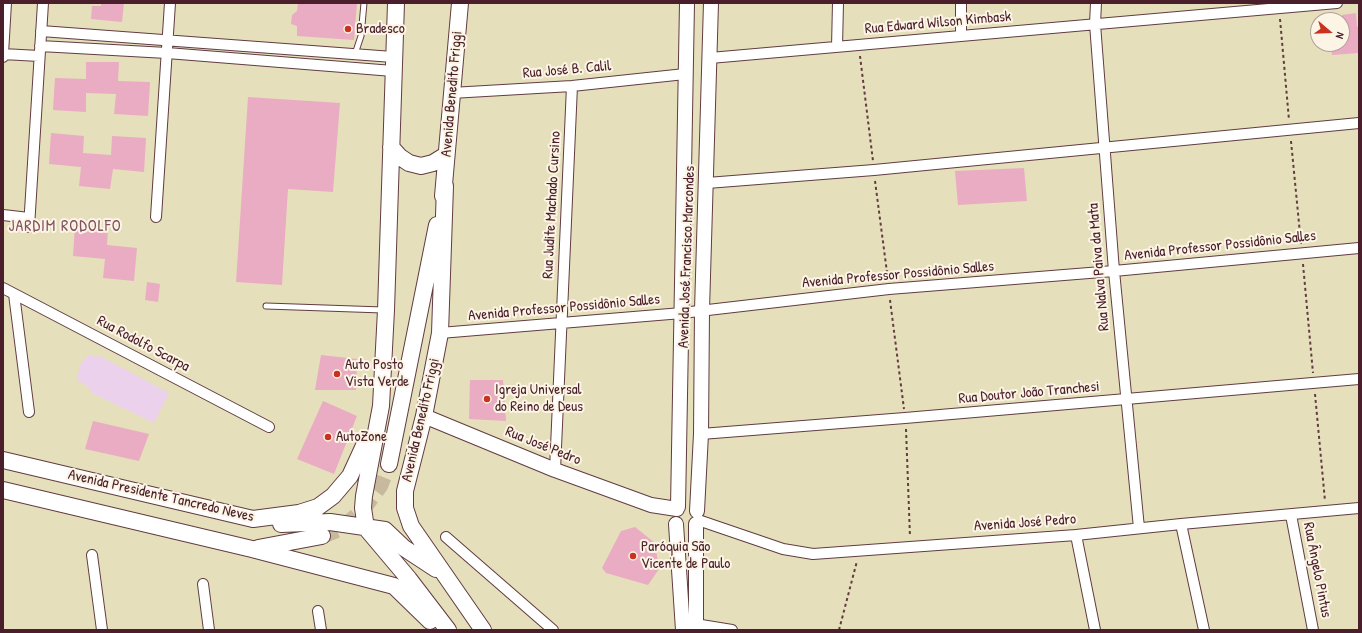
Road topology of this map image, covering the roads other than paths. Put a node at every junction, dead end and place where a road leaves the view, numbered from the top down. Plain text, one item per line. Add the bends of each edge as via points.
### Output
1 (6, 3) edge
2 (43, 3) edge
3 (170, 3) edge
4 (364, 3) edge
5 (396, 3) edge
6 (460, 3) edge
7 (687, 3) edge
8 (711, 3) edge
9 (838, 3) edge
10 (961, 3) edge
11 (1096, 3) edge
12 (1337, 3) edge
13 (1095, 24) junction
14 (41, 31) junction
15 (961, 36) junction
16 (168, 40) junction
17 (837, 47) junction
18 (39, 51) junction
19 (3, 54) edge
20 (167, 54) junction
21 (355, 54) junction
22 (3, 57) edge
23 (710, 58) junction
24 (393, 64) junction
25 (685, 74) junction
26 (572, 86) junction
27 (451, 93) junction
28 (1359, 123) edge
29 (391, 147) junction
30 (1104, 147) junction
31 (446, 155) junction
32 (706, 183) junction
33 (445, 186) junction
34 (3, 215) edge
35 (156, 217) dead end
36 (1359, 248) edge
37 (1114, 271) junction
38 (3, 288) edge
39 (14, 294) junction
40 (266, 306) dead end
41 (386, 310) junction
42 (702, 310) junction
43 (682, 313) junction
44 (562, 323) junction
45 (440, 333) junction
46 (1359, 378) edge
47 (1127, 399) junction
48 (381, 406) junction
49 (29, 412) dead end
50 (424, 416) junction
51 (269, 427) dead end
52 (701, 434) junction
53 (3, 460) edge
54 (389, 464) tunnel mouth
55 (555, 470) junction
56 (3, 490) edge
57 (1359, 508) edge
58 (676, 515) junction
59 (1291, 515) junction
60 (253, 518) junction
61 (697, 518) junction
62 (1181, 524) junction
63 (366, 528) junction
64 (1139, 528) junction
65 (1076, 535) junction
66 (322, 536) tunnel mouth
67 (446, 537) dead end
68 (252, 549) junction
69 (92, 555) dead end
70 (444, 575) junction
71 (203, 584) dead end
72 (318, 611) dead end
73 (692, 628) edge
74 (102, 630) edge
75 (209, 630) edge
76 (321, 630) edge
77 (439, 630) edge
78 (448, 630) edge
79 (483, 630) edge
80 (553, 630) edge
81 (732, 630) edge
82 (1095, 630) edge
83 (1204, 630) edge
84 (1313, 630) edge

1 - 19 street
2 - 14 street
3 - 16 street
4 - 21 lane via 361,36
5 - 24 main road
6 - 27 main road, Avenida Benedito Friggi
7 - 25 street, Avenida José Francisco Marcondes
8 - 23 street, Avenida José Francisco Marcondes
9 - 17 street
10 - 15 street
11 - 13 street, Rua Nalva Paiva da Mata
12 - 13 street, Rua Edward Wilson Kimbask
13 - 15 street, Rua Edward Wilson Kimbask
13 - 30 street, Rua Nalva Paiva da Mata
14 - 16 street
14 - 18 street
15 - 17 street, Rua Edward Wilson Kimbask
16 - 20 street
16 - 21 street
17 - 23 street, Rua Edward Wilson Kimbask
18 - 19 street
18 - 20 street
18 - 34 street via 29,223
19 - 22 street
20 - 24 street
20 - 35 street
21 - 24 street
23 - 32 street, Avenida José Francisco Marcondes
24 - 29 main road
25 - 26 street, Rua José B. Calil
25 - 43 street, Avenida José Francisco Marcondes
26 - 27 street, Rua José B. Calil
26 - 44 street, Rua Judite Machado Cursino
27 - 31 main road, Avenida Benedito Friggi
28 - 30 street
29 - 31 main road via 409,164 421,166 433,163
29 - 41 main road
30 - 32 street via 874,170
30 - 37 street, Rua Nalva Paiva da Mata
31 - 33 main road, Avenida Benedito Friggi
32 - 42 street, Avenida José Francisco Marcondes
33 - 45 main road, Avenida Benedito Friggi
33 - 54 main road, Avenida Benedito Friggi
36 - 37 street, Avenida Professor Possidônio Salles
37 - 42 street, Avenida Professor Possidônio Salles via 889,289
37 - 47 street, Rua Nalva Paiva da Mata
38 - 39 street, Rua Rodolfo Scarpa
39 - 49 street
39 - 51 street, Rua Rodolfo Scarpa
40 - 41 lane
41 - 48 main road
42 - 43 street, Avenida Professor Possidônio Salles
42 - 52 street, Avenida José Francisco Marcondes
43 - 44 street, Avenida Professor Possidônio Salles
43 - 58 street, Avenida José Francisco Marcondes
44 - 45 street, Avenida Professor Possidônio Salles
44 - 55 street, Rua Judite Machado Cursino
45 - 50 main road, Avenida Benedito Friggi
46 - 47 street, Rua Doutor João Tranchesi
47 - 52 street, Rua Doutor João Tranchesi
47 - 64 street, Rua Nalva Paiva da Mata
48 - 60 main road, Avenida Presidente Tancredo Neves via 350,476 333,496 318,507 299,513
48 - 63 main road via 364,496
50 - 55 street, Rua José Pedro
50 - 70 main road, Avenida Benedito Friggi via 405,490 405,508 411,526
52 - 61 street, Avenida José Francisco Marcondes
53 - 60 main road, Avenida Presidente Tancredo Neves
55 - 58 street, Rua José Pedro
56 - 68 main road, Avenida Presidente Tancredo Neves
57 - 59 street, Avenida José Pedro
58 - 61 street via 690,505
58 - 61 street via 684,529 688,529
58 - 73 street, Avenida José Francisco Marcondes
59 - 62 street, Avenida José Pedro
59 - 84 street, Rua Ângelo Pintus
60 - 63 main road via 281,524 330,522
61 - 65 street, Avenida José Pedro via 783,549 813,554
61 - 73 street, Avenida José Francisco Marcondes
62 - 64 street, Avenida José Pedro
62 - 83 street
63 - 70 main road via 385,530 404,548
63 - 78 main road
64 - 65 street, Avenida José Pedro
65 - 82 street
66 - 68 main road, Avenida Presidente Tancredo Neves
67 - 80 street
68 - 77 main road, Avenida Presidente Tancredo Neves via 394,586
69 - 74 street
70 - 79 main road, Avenida Benedito Friggi
71 - 75 street
72 - 76 street
73 - 81 street

